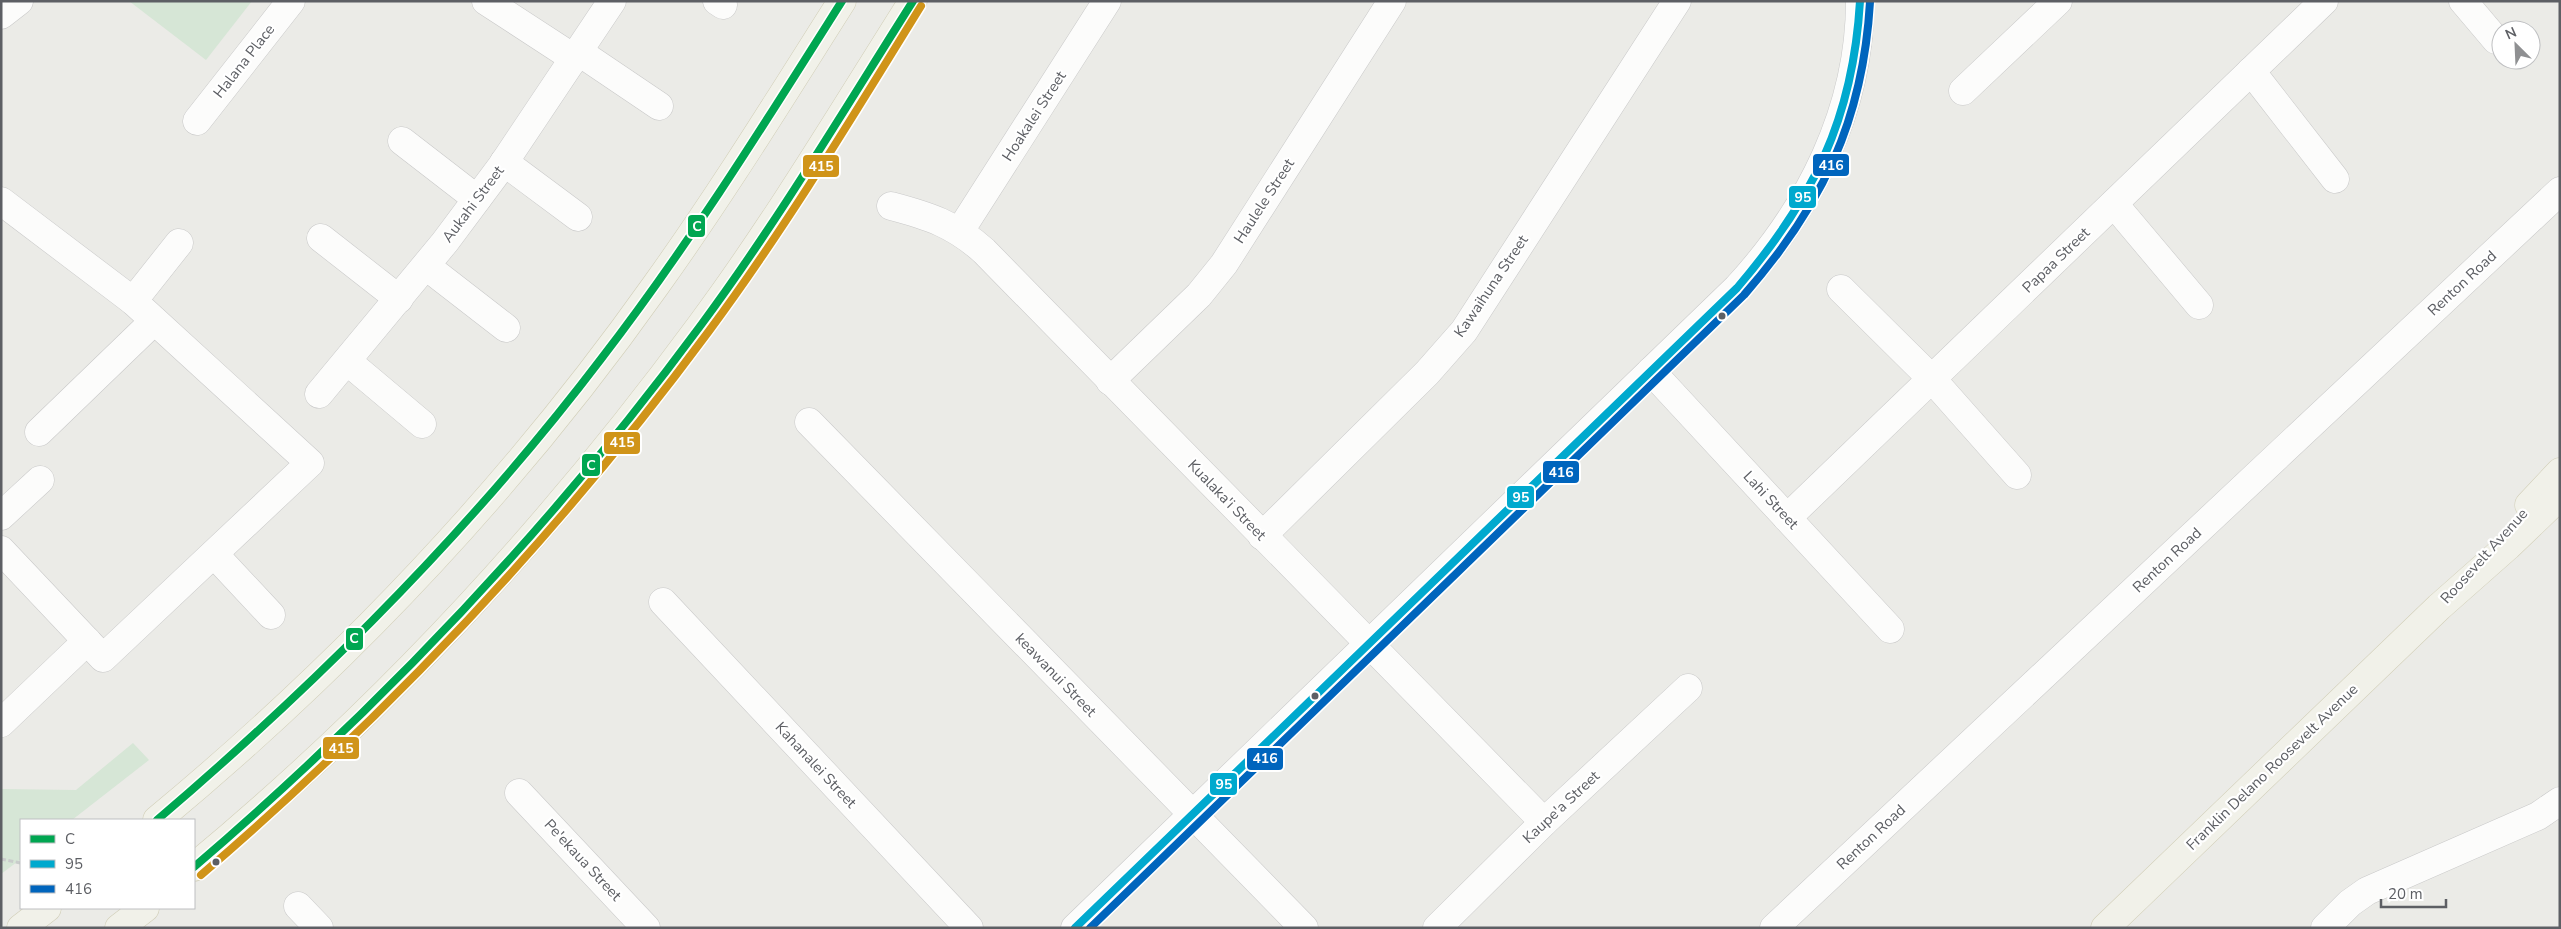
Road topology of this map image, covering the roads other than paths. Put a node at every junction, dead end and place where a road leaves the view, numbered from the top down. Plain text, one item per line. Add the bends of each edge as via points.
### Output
1 (19, 1) edge
2 (291, 1) edge
3 (486, 1) edge
4 (612, 1) edge
5 (842, 1) edge
6 (913, 1) edge
7 (1107, 1) edge
8 (1392, 1) edge
9 (1677, 1) edge
10 (1860, 1) edge
11 (2058, 1) edge
12 (2324, 1) edge
13 (2463, 1) edge
14 (1, 15) edge
15 (2491, 34) edge
16 (577, 55) junction
17 (2251, 71) junction
18 (1963, 92) dead end
19 (659, 106) dead end
20 (197, 121) dead end
21 (402, 141) dead end
22 (504, 162) junction
23 (2335, 179) dead end
24 (2560, 191) edge
25 (477, 199) junction
26 (1, 200) edge
27 (2114, 204) junction
28 (891, 206) dead end
29 (578, 216) dead end
30 (960, 231) junction
31 (321, 238) dead end
32 (179, 243) dead end
33 (426, 266) junction
34 (1841, 289) dead end
35 (399, 299) junction
36 (133, 301) junction
37 (2199, 305) dead end
38 (154, 321) junction
39 (506, 328) dead end
40 (347, 361) junction
41 (1651, 370) junction
42 (1932, 379) junction
43 (1110, 381) junction
44 (319, 394) dead end
45 (809, 422) dead end
46 (422, 424) dead end
47 (39, 432) dead end
48 (2560, 472) edge
49 (2017, 475) dead end
50 (40, 480) dead end
51 (2560, 496) edge
52 (1, 516) edge
53 (1787, 518) junction
54 (1262, 536) junction
55 (1, 550) edge
56 (214, 554) junction
57 (663, 602) dead end
58 (2439, 607) junction
59 (271, 615) dead end
60 (1890, 629) dead end
61 (87, 640) junction
62 (1368, 645) junction
63 (1688, 688) dead end
64 (1, 723) edge
65 (519, 793) dead end
66 (2560, 800) edge
67 (1192, 815) junction
68 (158, 819) edge
69 (1544, 822) junction
70 (195, 866) edge
71 (298, 906) dead end
72 (47, 909) edge
73 (144, 909) edge
74 (21, 928) edge
75 (119, 928) edge
76 (319, 928) edge
77 (646, 928) edge
78 (969, 928) edge
79 (1075, 928) edge
80 (1304, 928) edge
81 (1437, 928) edge
82 (1774, 928) edge
83 (2104, 928) edge
84 (2325, 928) edge

1 - 14 street
2 - 20 street, Halana Place
3 - 16 street
4 - 16 street, Aukahi Street
5 - 68 main road via 676,257 594,368 530,447 426,564 324,670 250,740
6 - 70 main road via 762,238 641,405 576,485 508,564 366,713
7 - 30 street, Hoakalei Street
8 - 43 street, Haulele Street via 1224,264 1199,295
9 - 54 street, Kawaihuna Street via 1464,331 1427,373
10 - 41 street via 1857,44 1843,111 1832,144 1801,206 1761,262
11 - 18 street
12 - 17 street, Papaa Street
13 - 15 street
16 - 19 street
16 - 22 street, Aukahi Street
17 - 23 street
17 - 27 street, Papaa Street
21 - 25 street
22 - 25 street, Aukahi Street
22 - 29 street
24 - 82 street, Renton Road
25 - 33 street, Aukahi Street
26 - 36 street
27 - 37 street
27 - 42 street, Papaa Street
28 - 30 street, Kualaka'i Street via 931,217
30 - 43 street, Kualaka'i Street via 984,251
31 - 35 street
32 - 36 street
33 - 35 street, Aukahi Street
33 - 39 street
34 - 42 street
35 - 40 street, Aukahi Street
36 - 38 street
38 - 47 street
38 - 56 street via 310,463
40 - 44 street, Aukahi Street
40 - 46 street
41 - 53 street, Lahi Street
41 - 62 street
42 - 49 street
42 - 53 street, Papaa Street
43 - 54 street, Kualaka'i Street
45 - 67 street, keawanui Street
48 - 58 main road, Roosevelt Avenue
50 - 52 street
51 - 58 main road, Roosevelt Avenue
53 - 60 street, Lahi Street
54 - 62 street, Kualaka'i Street
55 - 61 street
56 - 59 street
56 - 61 street via 103,658
57 - 78 street, Kahanalei Street
58 - 83 main road, Franklin Delano Roosevelt Avenue
61 - 64 street
62 - 67 street
62 - 69 street, Kualaka'i Street
63 - 69 street, Kaupe'a Street
65 - 77 street, Pe'ekaua Street
66 - 84 street via 2538,816 2367,891
67 - 79 street
67 - 80 street, keawanui Street
69 - 81 street, Kaupe'a Street
71 - 76 street
72 - 74 main road
73 - 75 main road

